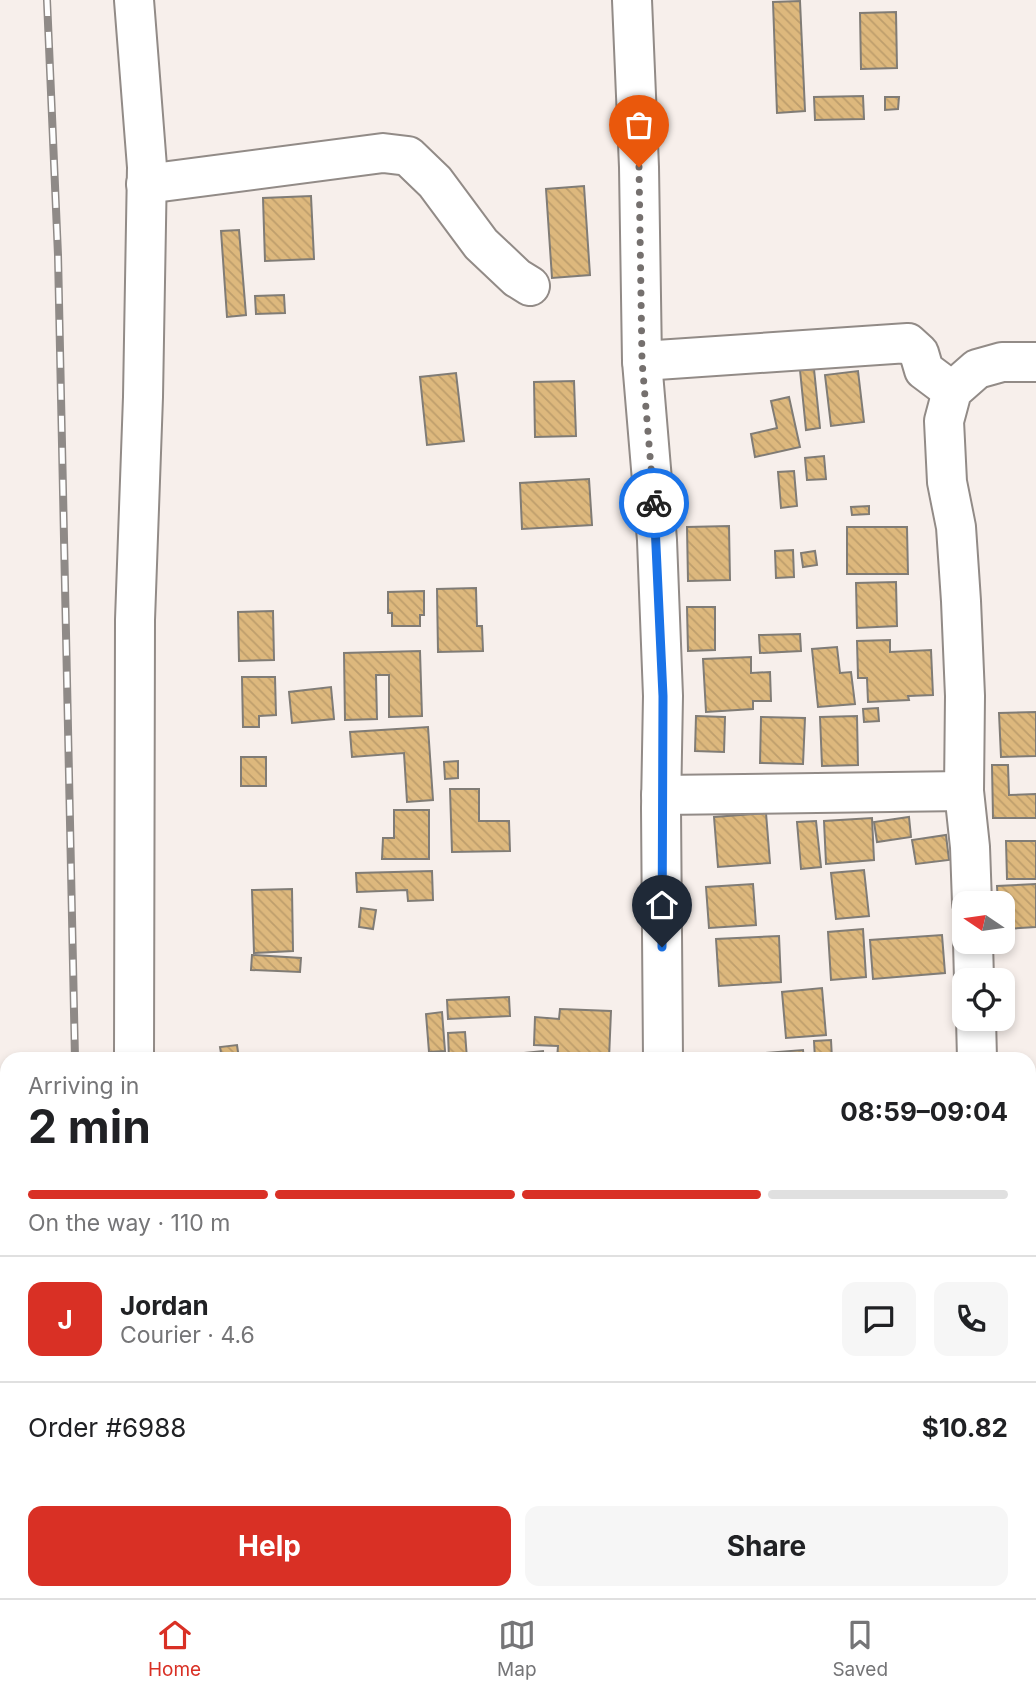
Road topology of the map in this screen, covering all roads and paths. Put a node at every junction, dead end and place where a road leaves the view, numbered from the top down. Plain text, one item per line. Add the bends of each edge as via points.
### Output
1 (134, 0) edge
2 (632, 0) edge
3 (146, 184) junction
4 (530, 286) dead end
5 (642, 361) junction
6 (1036, 362) edge
7 (952, 391) junction
8 (964, 791) junction
9 (661, 795) junction
10 (972, 891) edge
11 (976, 1031) edge
12 (134, 1052) edge
13 (663, 1052) edge
14 (977, 1052) edge

1 - 3 street
2 - 5 street
3 - 4 street via 383,153 408,156 435,182 481,244
3 - 12 street via 135,620
5 - 7 street via 908,343 919,353 924,370
5 - 9 street via 657,540 663,696
6 - 7 street via 1002,362 977,369
7 - 8 street via 944,421 961,601
8 - 9 street
8 - 10 street
9 - 13 street
11 - 14 street

